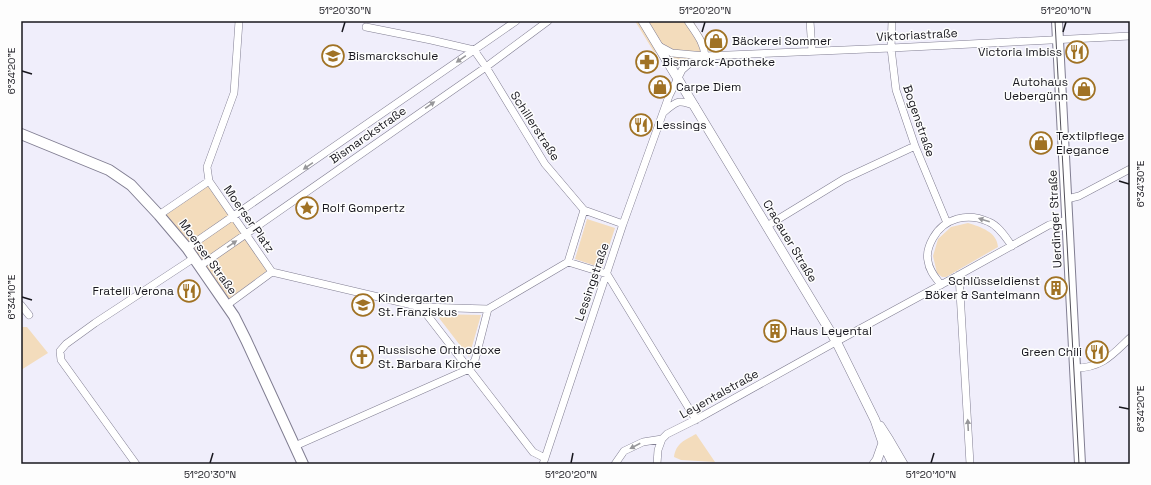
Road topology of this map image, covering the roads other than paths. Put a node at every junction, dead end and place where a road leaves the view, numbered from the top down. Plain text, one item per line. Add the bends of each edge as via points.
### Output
1 (239, 21) edge
2 (516, 21) edge
3 (548, 21) edge
4 (642, 21) edge
5 (688, 21) edge
6 (810, 21) edge
7 (892, 21) edge
8 (1057, 21) edge
9 (366, 26) dead end
10 (1130, 36) edge
11 (1058, 39) junction
12 (659, 46) junction
13 (891, 48) junction
14 (474, 50) junction
15 (812, 51) junction
16 (705, 56) junction
17 (486, 67) junction
18 (678, 78) junction
19 (695, 106) junction
20 (663, 114) junction
21 (21, 134) edge
22 (915, 146) junction
23 (1130, 169) edge
24 (209, 181) junction
25 (1066, 199) junction
26 (584, 210) junction
27 (159, 215) junction
28 (235, 217) junction
29 (1068, 220) junction
30 (947, 223) junction
31 (624, 224) junction
32 (767, 226) junction
33 (246, 234) junction
34 (1012, 246) junction
35 (187, 248) junction
36 (197, 262) junction
37 (568, 262) junction
38 (272, 272) junction
39 (607, 274) junction
40 (959, 275) junction
41 (941, 285) junction
42 (21, 305) edge
43 (227, 305) junction
44 (421, 307) junction
45 (488, 309) junction
46 (29, 315) dead end
47 (1130, 338) edge
48 (836, 341) junction
49 (1075, 368) junction
50 (469, 369) junction
51 (696, 420) junction
52 (875, 420) junction
53 (662, 439) junction
54 (883, 443) junction
55 (295, 446) junction
56 (544, 461) edge
57 (136, 464) edge
58 (303, 464) edge
59 (615, 464) edge
60 (657, 464) edge
61 (874, 464) edge
62 (892, 464) edge
63 (902, 464) edge
64 (970, 464) edge
65 (1080, 464) edge

1 - 24 street via 234,93 207,167
2 - 14 street, Bismarckstraße
3 - 17 street, Bismarckstraße
4 - 12 street, Cracauer Straße
5 - 16 street via 702,42
6 - 15 street
7 - 13 street, Bogenstraße
8 - 11 main road, Uerdinger Straße
9 - 14 street
10 - 11 street, Viktoriastraße
11 - 13 street, Viktoriastraße
11 - 25 main road, Uerdinger Straße
12 - 16 street, Viktoriastraße via 672,53
12 - 18 street, Cracauer Straße
13 - 15 street, Viktoriastraße
13 - 22 street, Bogenstraße via 896,90
14 - 17 street, Schillerstraße
14 -> 28 street, Bismarckstraße
15 - 16 street, Viktoriastraße
16 - 18 street, Viktoriastraße via 691,62
17 - 26 street, Schillerstraße via 545,164
33 -> 17 street, Bismarckstraße
18 - 19 street, Cracauer Straße
18 - 20 street, Lessingstraße
19 - 20 street via 680,101
19 - 32 street, Cracauer Straße
20 - 31 street, Lessingstraße
21 - 27 main road, Moerser Straße via 110,170 131,185
22 - 30 street, Bogenstraße
22 - 32 street via 844,178
23 - 25 street via 1079,196
24 - 27 street, Moerser Platz
24 - 28 street, Moerser Platz
25 - 29 main road, Uerdinger Straße
26 - 31 street
26 - 37 street
27 - 35 main road, Moerser Straße
28 - 33 street, Moerser Platz
28 - 35 street, Bismarckstraße
29 - 34 street, Leyentalstraße via 1049,225
29 - 49 main road, Uerdinger Straße
34 -> 30 street via 1001,231 990,222 964,217
30 - 41 street via 937,232 929,245 928,261
31 - 39 street, Lessingstraße
32 - 48 street, Cracauer Straße
36 -> 33 street, Bismarckstraße
33 - 38 street, Moerser Platz
34 - 40 street, Leyentalstraße
35 - 36 main road, Moerser Straße
36 - 43 main road, Moerser Straße
36 - 57 street, Bismarckstraße via 95,323 60,351 62,360
37 - 39 street
37 - 45 street
38 - 43 street
38 - 44 street
39 - 51 street
39 - 56 street, Lessingstraße
40 - 41 street, Leyentalstraße
64 -> 40 street
41 - 48 street, Leyentalstraße
42 - 46 street
43 - 55 main road, Moerser Straße
44 - 45 street
44 - 50 street
45 - 50 street via 475,360
47 - 49 street via 1106,361 1091,367
48 - 51 street, Leyentalstraße
48 - 52 street, Cracauer Straße
49 - 65 main road, Uerdinger Straße
50 - 55 street
50 - 56 street via 533,452
51 - 53 street, Leyentalstraße
52 - 54 street, Cracauer Straße
52 - 63 street, Cracauer Straße
53 -> 59 street, Leyentalstraße via 643,442 624,451
53 - 60 street
54 - 61 street via 878,460
54 - 62 street, Cracauer Straße
55 - 58 main road, Moerser Straße

